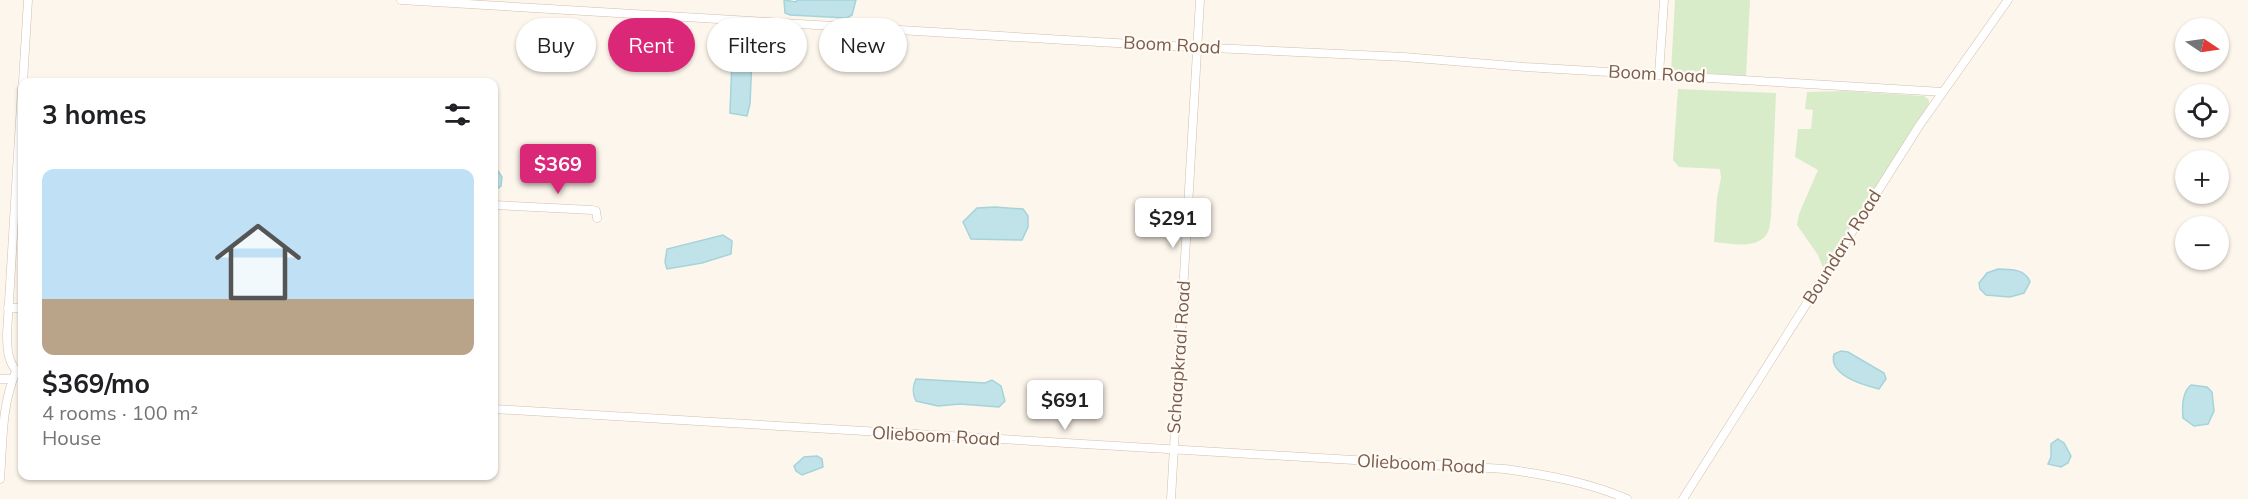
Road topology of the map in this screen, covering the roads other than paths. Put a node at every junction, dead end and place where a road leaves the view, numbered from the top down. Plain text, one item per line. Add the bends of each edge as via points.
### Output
1 (28, 0) edge
2 (401, 0) edge
3 (1200, 0) edge
4 (1664, 0) edge
5 (2008, 0) edge
6 (1197, 47) junction
7 (1659, 74) junction
8 (23, 78) edge
9 (1943, 92) junction
10 (18, 151) edge
11 (498, 205) edge
12 (597, 218) dead end
13 (8, 308) junction
14 (18, 308) edge
15 (4, 322) edge
16 (18, 371) edge
17 (18, 374) edge
18 (0, 379) edge
19 (12, 379) junction
20 (498, 409) edge
21 (1173, 450) junction
22 (0, 479) edge
23 (1171, 499) edge
24 (1627, 499) edge
25 (1683, 499) edge

1 - 8 street
2 - 6 street, Boom Road
3 - 6 street, Schaapkraal Road
4 - 7 street
5 - 9 street, Boundary Road
6 - 7 street, Boom Road
6 - 21 street, Schaapkraal Road
7 - 9 street, Boom Road
9 - 25 street, Boundary Road
10 - 13 street
11 - 12 street via 592,210
13 - 14 street
13 - 15 street
15 - 16 street via 7,346
17 - 19 street
18 - 19 street
19 - 22 street via 3,419
20 - 21 street, Olieboom Road
21 - 23 street, Schaapkraal Road
21 - 24 street, Olieboom Road via 1505,469 1560,478

